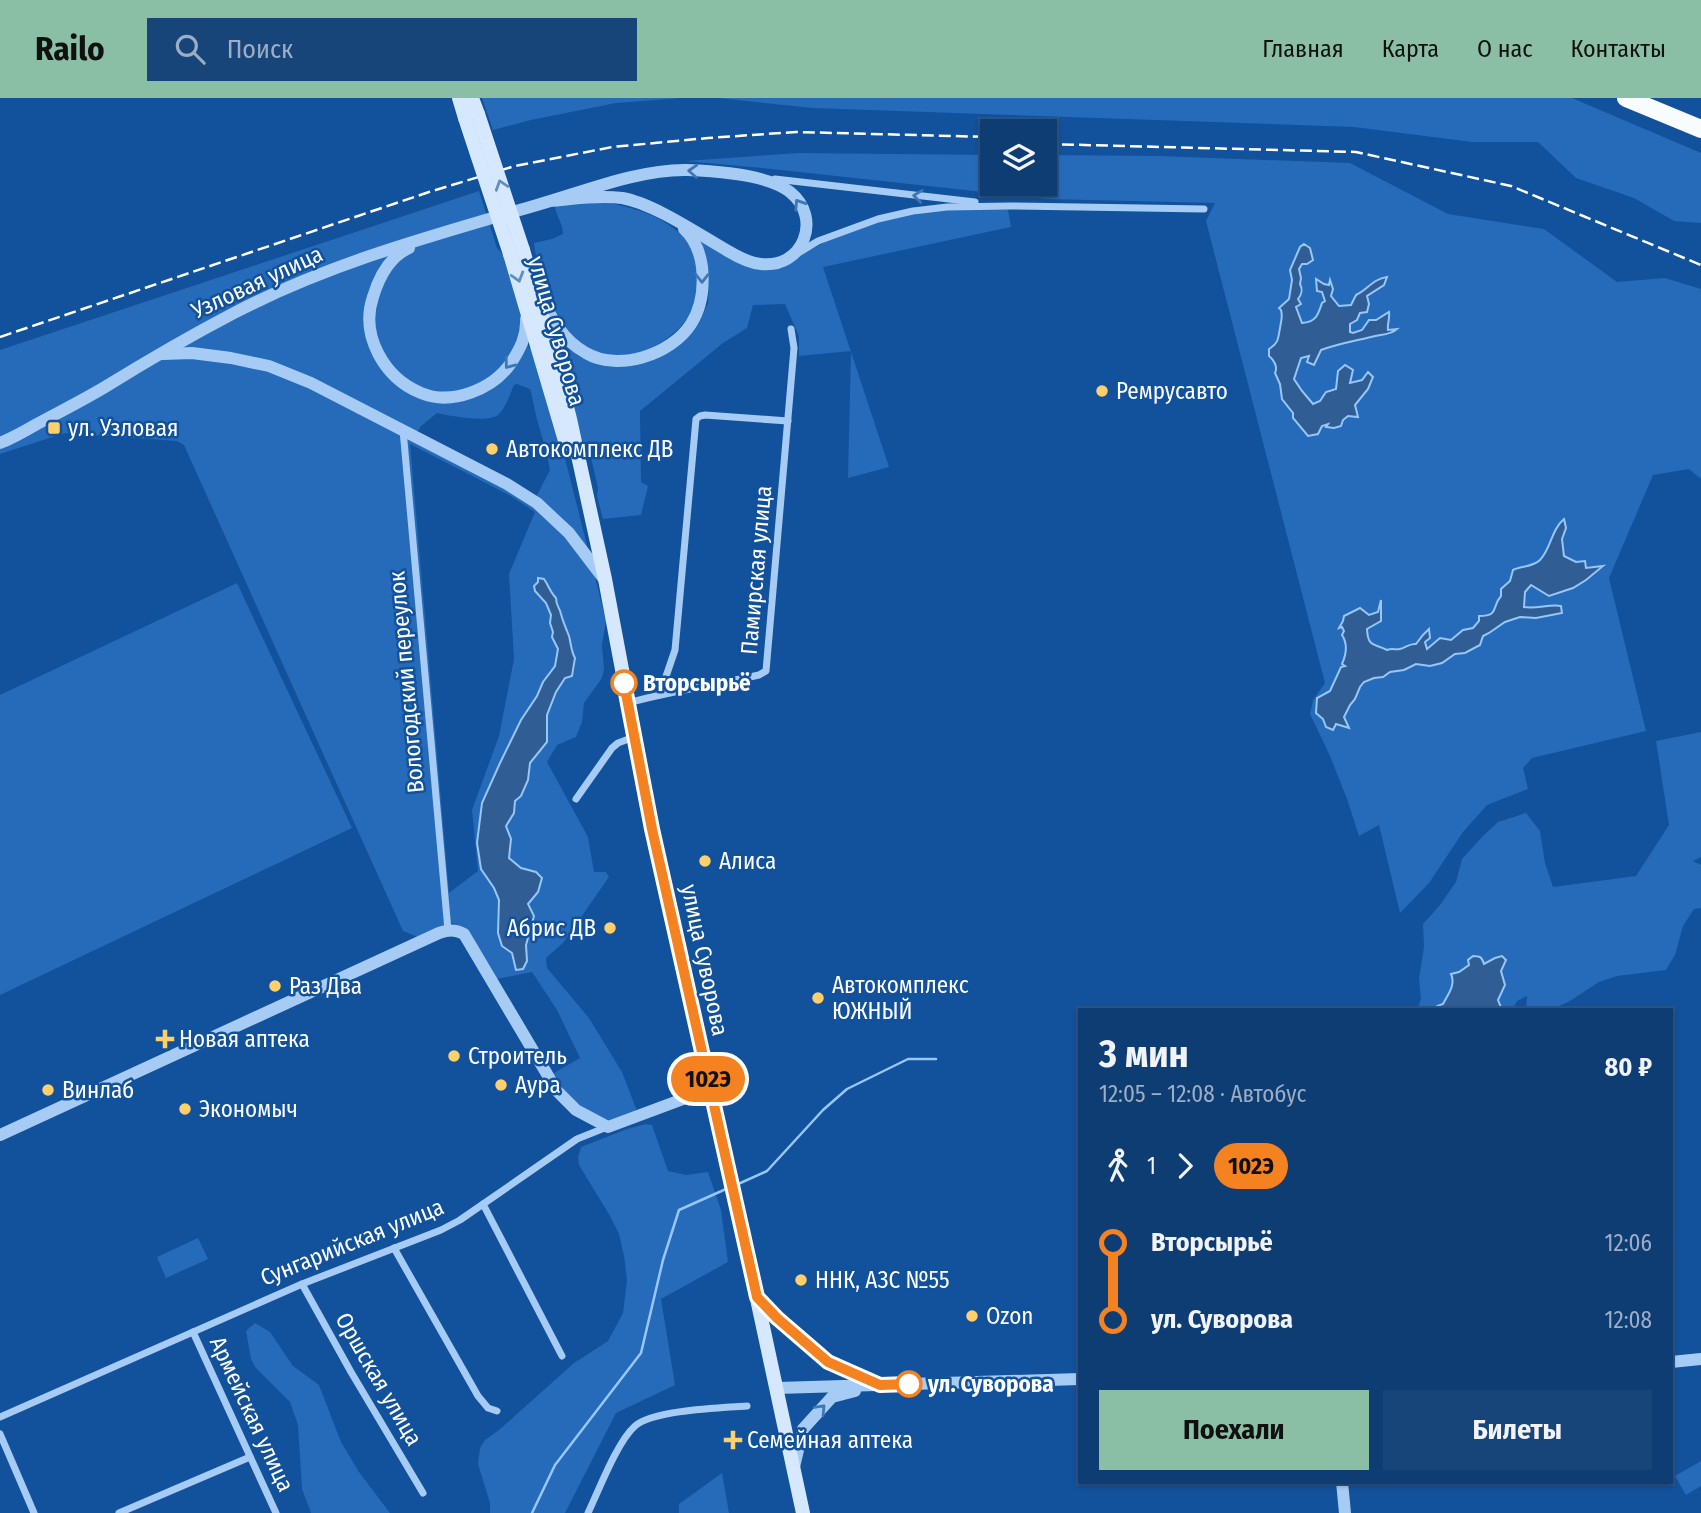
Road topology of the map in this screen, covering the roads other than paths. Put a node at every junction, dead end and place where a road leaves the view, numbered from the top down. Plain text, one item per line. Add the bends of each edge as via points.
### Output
1 (459, 98) edge
2 (472, 98) edge
3 (1626, 98) edge
4 (471, 116) junction
5 (1701, 129) edge
6 (761, 177) junction
7 (551, 201) junction
8 (1010, 206) junction
9 (1203, 209) dead end
10 (674, 220) junction
11 (436, 234) junction
12 (517, 252) junction
13 (794, 256) junction
14 (364, 257) junction
15 (378, 280) junction
16 (525, 301) junction
17 (791, 329) dead end
18 (159, 354) junction
19 (788, 421) junction
20 (402, 430) junction
21 (0, 443) edge
22 (605, 579) junction
23 (660, 694) junction
24 (628, 703) junction
25 (634, 737) junction
26 (576, 799) dead end
27 (448, 930) junction
28 (710, 1089) junction
29 (608, 1127) junction
30 (0, 1135) edge
31 (483, 1205) junction
32 (394, 1248) junction
33 (302, 1284) junction
34 (757, 1297) junction
35 (193, 1332) junction
36 (562, 1356) dead end
37 (1701, 1359) edge
38 (1673, 1362) edge
39 (1078, 1380) edge
40 (880, 1385) junction
41 (777, 1388) junction
42 (747, 1406) dead end
43 (497, 1411) dead end
44 (0, 1417) edge
45 (0, 1434) edge
46 (250, 1457) junction
47 (794, 1467) junction
48 (1342, 1484) edge
49 (423, 1493) dead end
50 (34, 1513) edge
51 (119, 1513) edge
52 (276, 1513) edge
53 (588, 1513) edge
54 (803, 1513) edge
55 (1345, 1513) edge

1 - 4 main road, улица Суворова
2 - 4 main road, улица Суворова
3 - 5 highway
4 - 12 main road, улица Суворова, bridge
6 -> 7 street via 685,170 650,173
8 -> 6 street
13 -> 6 street via 807,228 805,213 789,191
7 - 10 street via 625,199
7 - 11 street, Узловая улица
8 - 9 street
8 - 13 street via 947,207 878,219
10 -> 12 street via 691,235 701,254 699,306 680,337 647,357 607,361 575,346 559,330
10 - 13 street via 748,261 764,265
11 - 14 street, Узловая улица
11 - 15 street via 397,254
12 -> 16 main road, улица Суворова
12 - 22 main road, улица Суворова via 544,322
14 - 15 street via 380,264
14 - 18 street, Узловая улица via 237,312
16 -> 15 street via 526,332 505,372 464,395 441,397 421,393 400,381 381,360 370,335 369,309
16 - 22 main road, улица Суворова
17 - 19 street, Памирская улица via 794,348
18 - 20 street via 231,358 269,366
18 - 21 street, Узловая улица
19 - 23 street, Памирская улица via 766,671
19 - 23 street via 705,415 696,419 675,650
20 - 22 street via 537,503 569,533
20 - 27 street, Вологодский переулок
22 - 24 main road, улица Суворова
23 - 24 street, Памирская улица
24 - 25 main road, улица Суворова
25 - 26 street via 612,748
25 - 28 main road, улица Суворова
27 - 29 street via 464,934 557,1091 576,1110
27 - 30 street
28 - 29 street, Сунгарийская улица
28 - 34 main road, улица Суворова
29 - 31 street, Сунгарийская улица via 577,1139
31 - 32 street, Сунгарийская улица via 441,1230
31 - 36 street
32 - 33 street, Сунгарийская улица
32 - 43 street via 478,1396
33 - 35 street, Сунгарийская улица
33 - 49 street, Оршская улица
34 - 40 street via 828,1362
34 - 41 main road, улица Суворова
35 - 44 street, Сунгарийская улица
35 - 46 street, Армейская улица
37 - 38 street
39 - 40 street
40 - 41 street
47 -> 40 street via 803,1429 832,1397
41 - 47 main road, улица Суворова
42 - 53 street via 663,1414 635,1425 617,1451
45 - 50 street
46 - 51 street
46 - 52 street, Армейская улица
47 - 54 main road, улица Суворова
48 - 55 street

